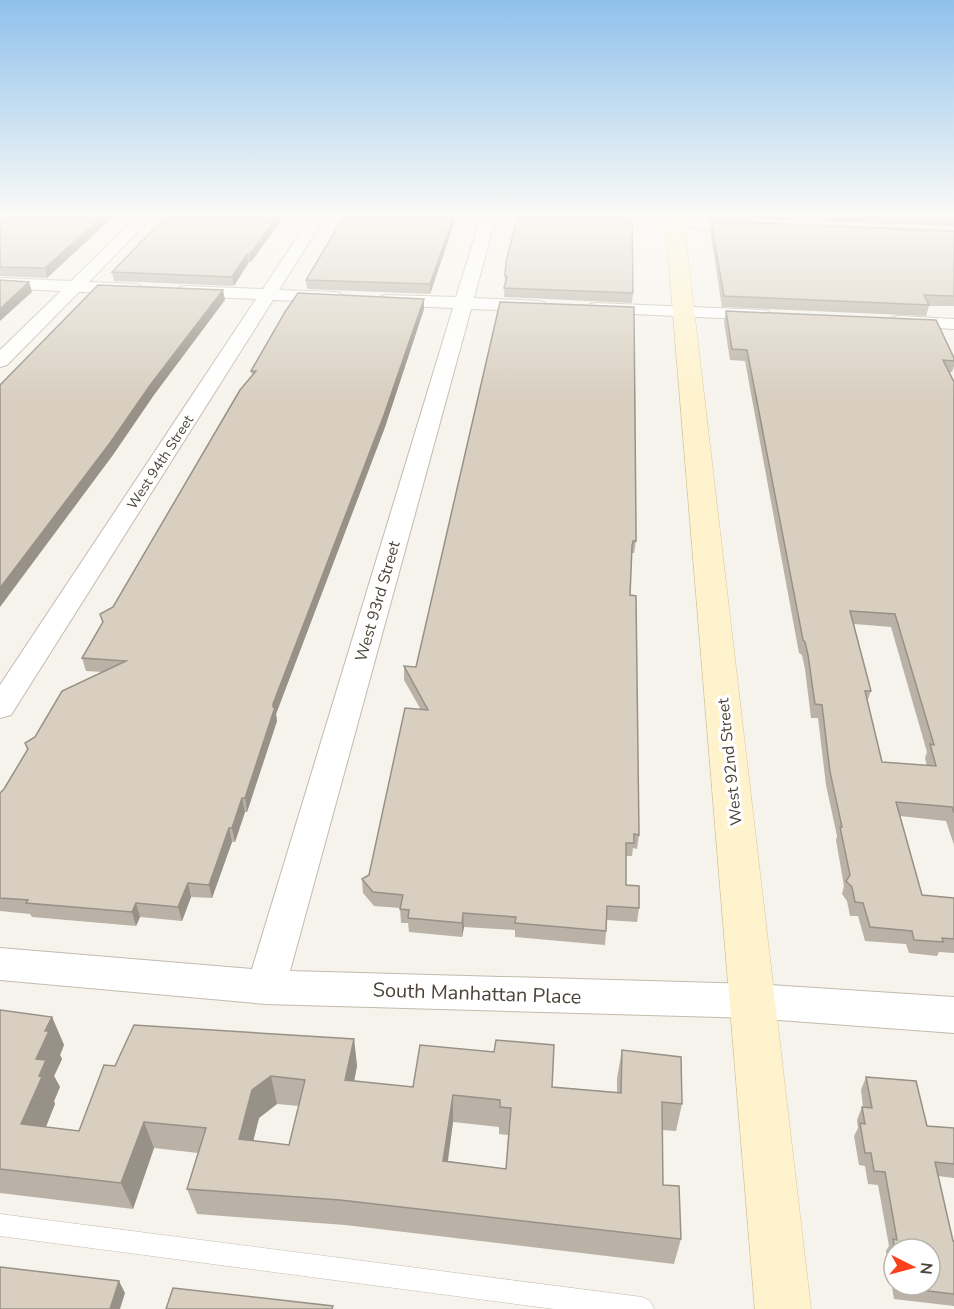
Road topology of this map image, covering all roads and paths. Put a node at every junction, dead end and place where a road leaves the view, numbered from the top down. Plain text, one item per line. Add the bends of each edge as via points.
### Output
1 (85, 276) edge
2 (281, 276) edge
3 (472, 276) edge
4 (681, 276) edge
5 (0, 283) edge
6 (75, 286) junction
7 (269, 295) junction
8 (349, 298) edge
9 (372, 299) edge
10 (464, 303) junction
11 (557, 307) edge
12 (580, 308) edge
13 (685, 312) junction
14 (778, 316) edge
15 (884, 321) edge
16 (954, 324) edge
17 (0, 360) edge
18 (0, 708) edge
19 (0, 964) edge
20 (266, 987) junction
21 (753, 1002) junction
22 (954, 1015) edge
23 (0, 1225) edge
24 (642, 1309) edge
25 (783, 1309) edge

1 - 6 street
2 - 7 street, West 94th Street
3 - 10 street, West 93rd Street
4 - 13 street, West 92nd Street
5 - 6 street
6 - 7 street
6 - 17 street
7 - 8 street
7 - 18 street, West 94th Street
9 - 10 street
10 - 11 street
10 - 20 street, West 93rd Street
12 - 13 street
13 - 14 street
13 - 21 street, West 92nd Street
15 - 16 street
19 - 20 street, South Manhattan Place
20 - 21 street, South Manhattan Place
21 - 22 street, South Manhattan Place
21 - 25 street, West 92nd Street
23 - 24 lane

